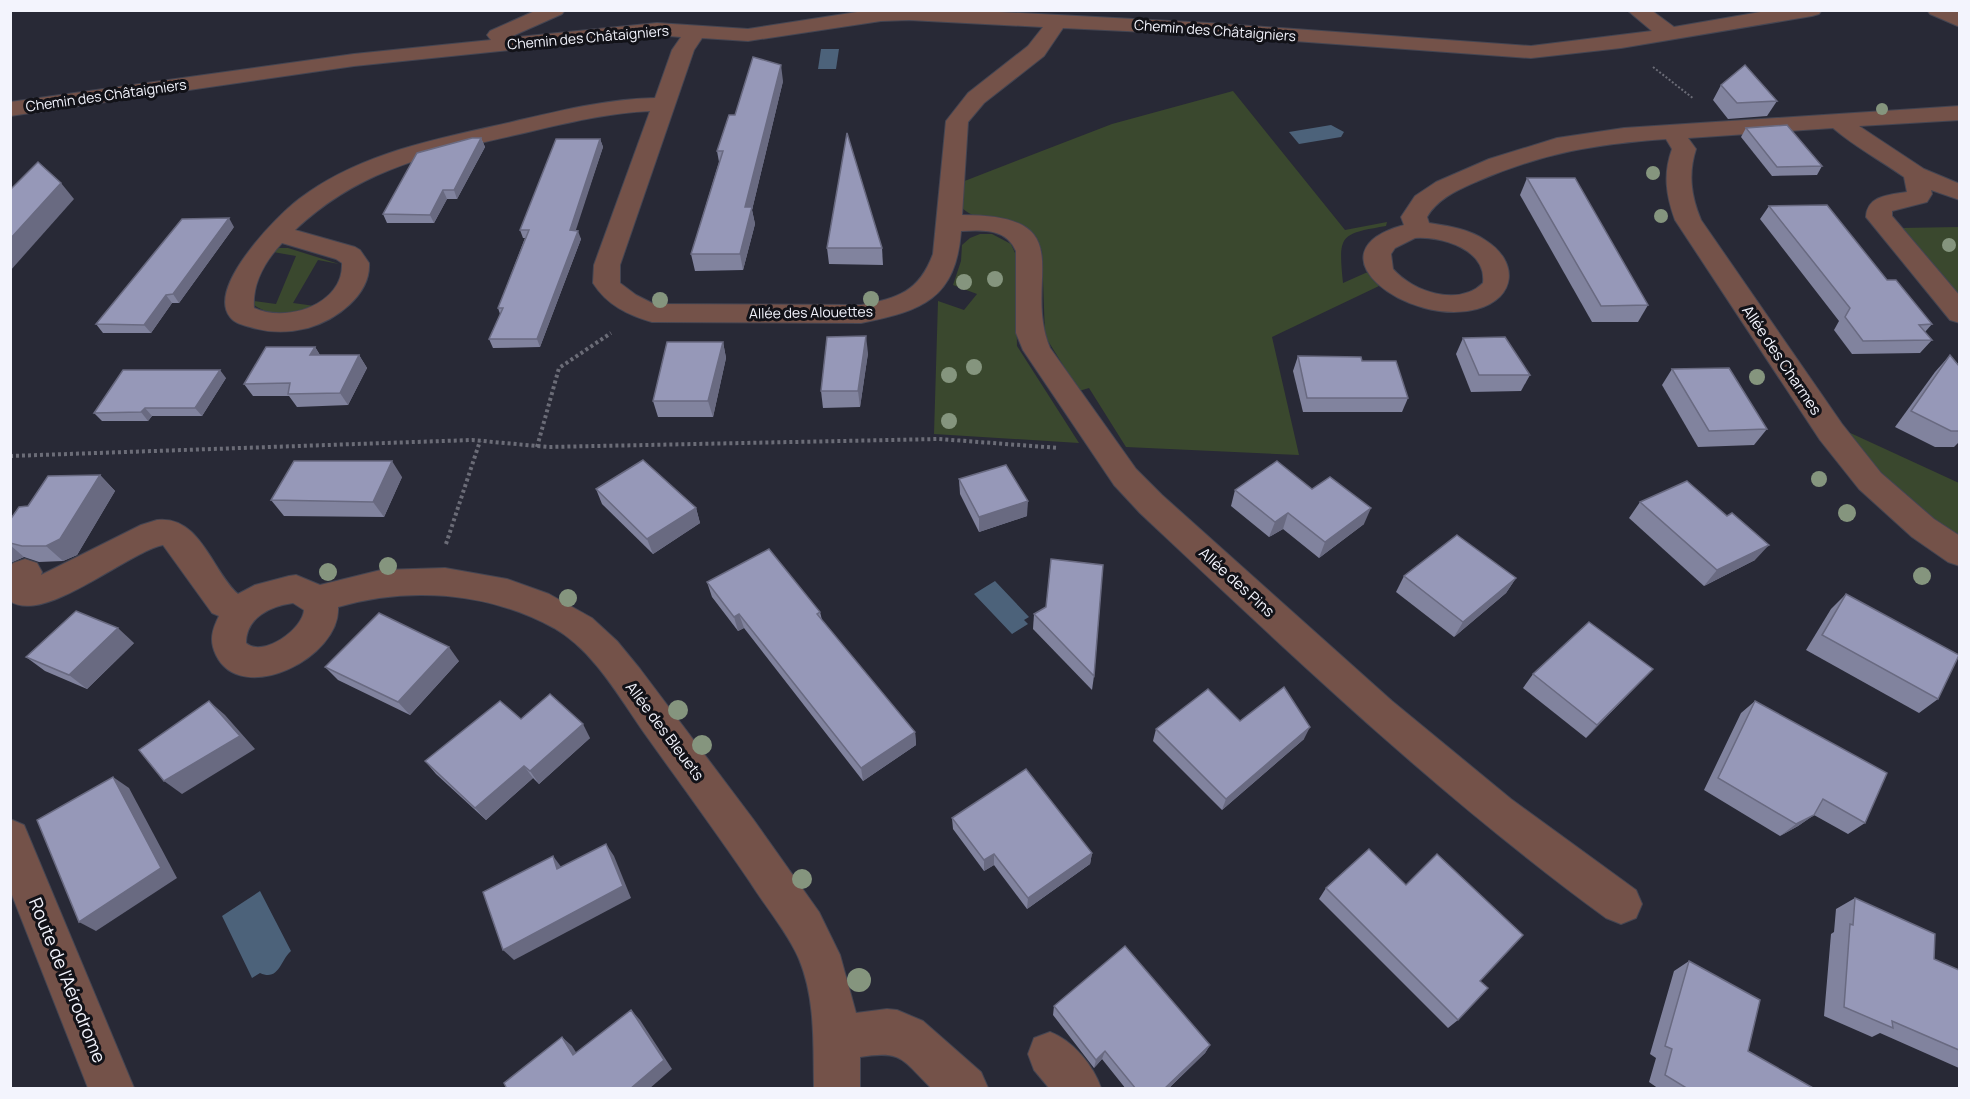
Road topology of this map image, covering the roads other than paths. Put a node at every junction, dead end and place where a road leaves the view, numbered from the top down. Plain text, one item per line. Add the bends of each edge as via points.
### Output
1 (555, 10) edge
2 (1637, 10) edge
3 (1812, 10) edge
4 (1937, 10) edge
5 (1213, 20) edge
6 (1056, 21) junction
7 (1959, 21) edge
8 (696, 31) junction
9 (1670, 34) junction
10 (494, 45) junction
11 (664, 104) junction
12 (1959, 113) edge
13 (19, 115) edge
14 (1840, 122) junction
15 (1673, 132) junction
16 (1915, 174) junction
17 (1959, 193) edge
18 (948, 223) junction
19 (1418, 230) dead end
20 (276, 233) junction
21 (1959, 314) edge
22 (1959, 553) edge
23 (25, 572) dead end
24 (318, 599) junction
25 (242, 611) junction
26 (10, 838) edge
27 (1621, 904) dead end
28 (836, 1038) junction
29 (1050, 1054) dead end
30 (111, 1089) edge
31 (837, 1089) edge
32 (965, 1089) edge
33 (1077, 1089) edge

1 - 10 street via 504,31 495,38
2 - 9 street
3 - 9 street, Chemin des Châtaigniers
4 - 7 street
5 - 6 street, Chemin des Châtaigniers
5 - 9 street, Chemin des Châtaigniers via 1531,52
6 - 8 street, Chemin des Châtaigniers via 909,14 748,34
6 - 18 street, Allée des Alouettes via 1036,51 976,98 957,121
8 - 10 street, Chemin des Châtaigniers via 636,31
8 - 11 street, Allée des Alouettes via 684,50
10 - 13 street, Chemin des Châtaigniers via 354,60
11 - 18 street, Allée des Alouettes via 607,265 606,283 632,306 652,313 861,314 887,309 929,289 941,273
11 - 20 street via 609,106 381,162 318,195
12 - 14 street
14 - 15 street
14 - 16 street
15 - 19 street via 1557,145 1497,165 1445,187 1424,201 1414,217
15 - 22 street, Allée des Charmes via 1684,148 1678,176 1679,196 1688,220 1831,432 1870,481 1923,528
16 - 17 street
16 - 21 street via 1918,197 1887,203 1879,208 1879,217
18 - 27 street, Allée des Pins via 1002,226 1015,231 1024,241 1029,251 1030,333 1036,350 1125,477 1151,504 1415,745 1553,857
20 - 20 street via 350,255 356,265 355,275 338,302 321,314 276,323 253,320 241,313 239,303 245,278 259,251
23 - 25 street via 19,590 26,594 41,591 162,531 178,538 224,603
24 - 25 street via 296,589 282,590
24 - 25 street via 322,610 314,634 286,656 270,661 254,662 232,653 227,644 229,633
24 - 28 street, Allée des Bleuets via 367,585 413,580 454,583 519,596 569,620 606,653 751,847 818,952 833,995
26 - 30 street, Route de l'Aérodrome
28 - 31 street, Allée des Bleuets
28 - 32 street via 888,1031 902,1034
29 - 33 street

